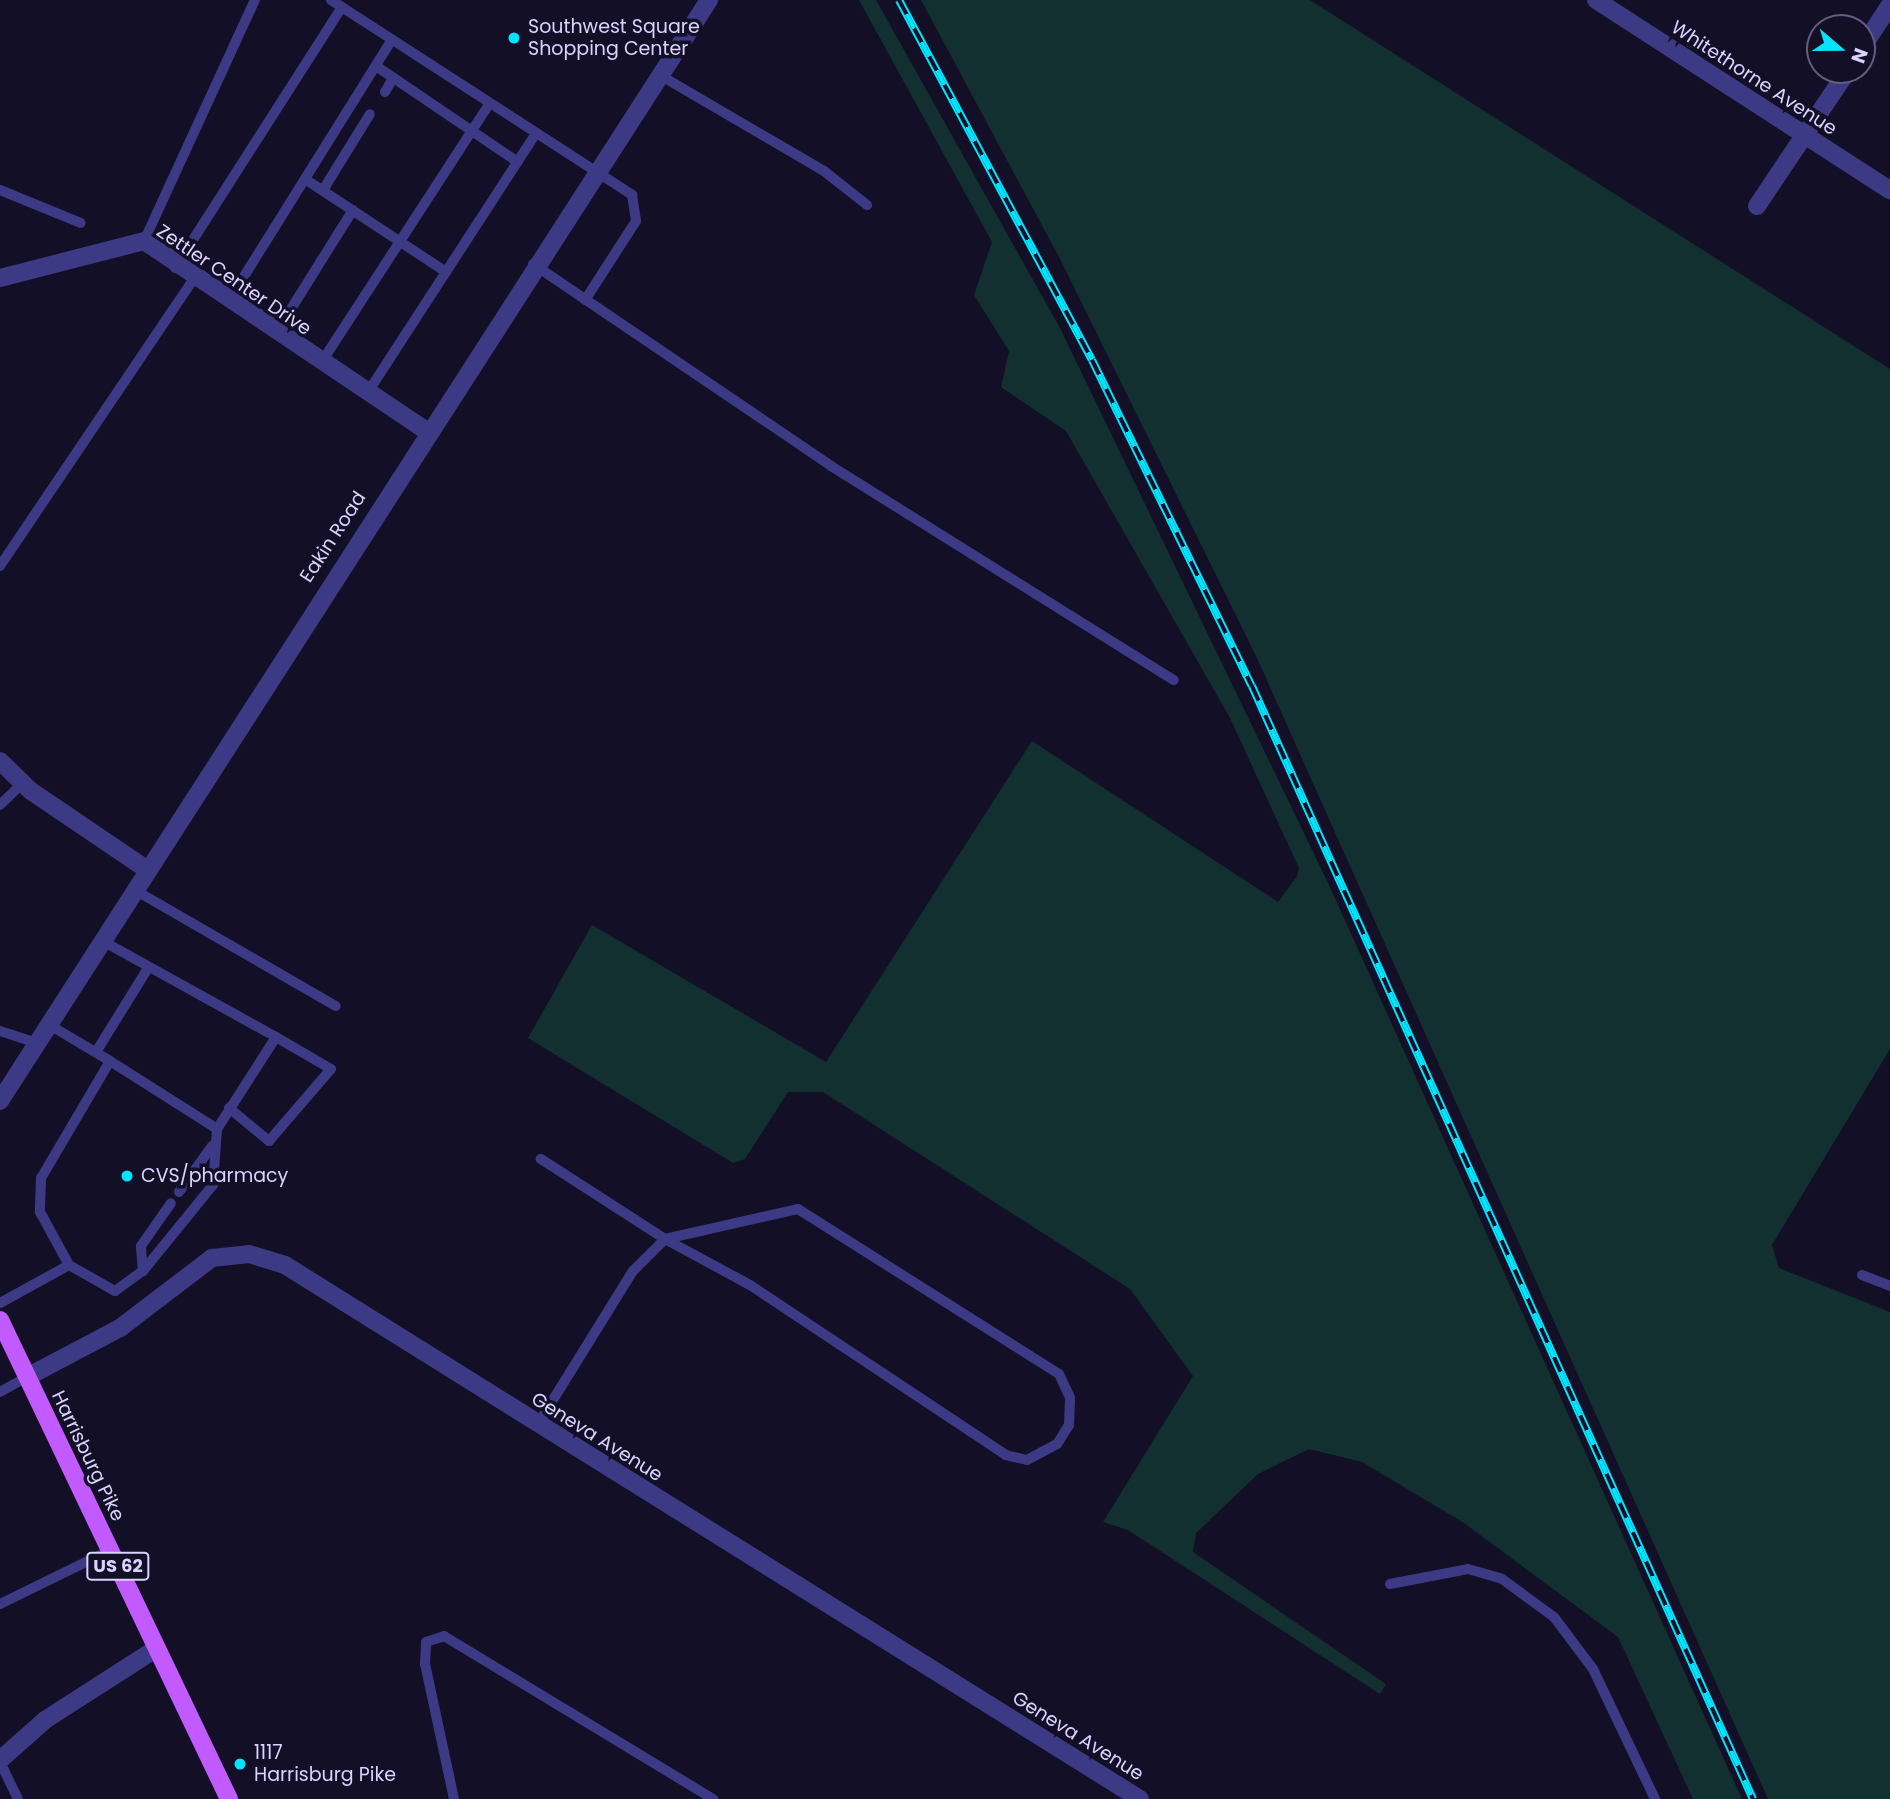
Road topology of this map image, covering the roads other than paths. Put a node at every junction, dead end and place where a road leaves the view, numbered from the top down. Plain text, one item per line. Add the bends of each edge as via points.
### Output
1 (255, 0) edge
2 (331, 0) edge
3 (709, 0) edge
4 (1597, 0) edge
5 (1890, 5) edge
6 (342, 7) junction
7 (1876, 26) edge
8 (392, 40) junction
9 (376, 66) junction
10 (658, 74) junction
11 (393, 78) junction
12 (1839, 84) edge
13 (385, 92) dead end
14 (489, 104) junction
15 (370, 114) dead end
16 (471, 132) junction
17 (535, 135) junction
18 (1806, 136) junction
19 (518, 162) junction
20 (594, 173) junction
21 (305, 179) junction
22 (0, 190) edge
23 (323, 190) junction
24 (1890, 190) edge
25 (867, 205) dead end
26 (1757, 206) dead end
27 (353, 210) junction
28 (81, 223) dead end
29 (144, 241) junction
30 (400, 241) junction
31 (533, 264) junction
32 (175, 268) junction
33 (446, 272) junction
34 (0, 278) edge
35 (193, 280) junction
36 (585, 300) junction
37 (228, 302) junction
38 (276, 333) junction
39 (321, 363) junction
40 (368, 393) junction
41 (427, 431) junction
42 (0, 566) edge
43 (1174, 680) dead end
44 (0, 761) edge
45 (23, 783) junction
46 (0, 805) edge
47 (146, 869) junction
48 (133, 889) junction
49 (102, 940) junction
50 (148, 968) junction
51 (336, 1006) dead end
52 (48, 1024) junction
53 (0, 1031) edge
54 (276, 1037) junction
55 (36, 1043) junction
56 (96, 1052) junction
57 (110, 1061) junction
58 (0, 1101) edge
59 (229, 1108) junction
60 (217, 1129) junction
61 (212, 1146) junction
62 (541, 1159) dead end
63 (179, 1192) dead end
64 (171, 1203) dead end
65 (665, 1239) junction
66 (69, 1265) junction
67 (143, 1271) junction
68 (1863, 1275) dead end
69 (1890, 1286) edge
70 (0, 1303) edge
71 (0, 1320) edge
72 (27, 1377) junction
73 (0, 1392) edge
74 (538, 1424) junction
75 (110, 1550) junction
76 (1390, 1584) dead end
77 (0, 1604) edge
78 (157, 1648) junction
79 (0, 1761) edge
80 (18, 1799) edge
81 (229, 1799) edge
82 (454, 1799) edge
83 (713, 1799) edge
84 (1140, 1799) edge
85 (1655, 1799) edge

1 - 29 lane
2 - 6 lane
3 - 10 street, Eakin Road
4 - 18 street, Whitethorne Avenue
5 - 7 street
6 - 8 lane
6 - 32 lane
8 - 9 lane
8 - 14 lane
9 - 11 lane
9 - 21 lane
10 - 20 street, Eakin Road
10 - 25 lane via 824,171
11 - 13 lane
11 - 16 lane
12 - 18 street
14 - 16 lane
14 - 17 lane
15 - 23 lane
16 - 19 lane
16 - 30 lane
17 - 19 lane
17 - 20 lane
18 - 24 street, Whitethorne Avenue
18 - 26 street
19 - 33 lane
20 - 31 street, Eakin Road
20 - 36 lane via 632,195 637,210
21 - 23 lane
21 - 37 lane
22 - 28 lane
23 - 27 lane
27 - 30 lane
27 - 38 lane
29 - 32 street, Zettler Center Drive
29 - 34 street, Zettler Center Drive
30 - 33 lane
30 - 39 lane
31 - 36 lane
31 - 41 street, Eakin Road
32 - 35 street, Zettler Center Drive
33 - 40 lane
35 - 37 street, Zettler Center Drive
35 - 42 lane
36 - 43 lane via 831,466
37 - 38 street, Zettler Center Drive
38 - 39 street, Zettler Center Drive
39 - 40 street, Zettler Center Drive
40 - 41 street, Zettler Center Drive
41 - 47 street, Eakin Road
44 - 45 street
45 - 46 lane
45 - 47 street
47 - 48 street, Eakin Road
48 - 49 street, Eakin Road
48 - 51 lane
49 - 50 lane
49 - 52 street, Eakin Road
50 - 54 lane
50 - 56 lane
52 - 55 street, Eakin Road
52 - 56 lane
53 - 55 lane
54 - 59 lane
54 - 59 lane via 331,1069 269,1141
55 - 58 street, Eakin Road
56 - 57 lane
57 - 60 lane
57 - 66 lane via 41,1178 40,1212
59 - 60 lane
60 - 61 lane
61 - 63 lane
61 - 67 lane via 213,1185
62 - 65 lane
64 - 67 lane via 141,1246
65 - 65 lane via 798,1209 1059,1374 1070,1398 1069,1424 1057,1444 1027,1460 1006,1455 750,1285
65 - 74 lane via 633,1271
66 - 67 lane via 115,1291
66 - 70 lane
68 - 69 lane
71 - 72 main road, Harrisburg Pike / US 62
72 - 73 lane
72 - 74 street, Geneva Avenue via 120,1328 196,1266 249,1254 298,1272
72 - 75 main road, Harrisburg Pike / US 62
74 - 84 street, Geneva Avenue
75 - 77 lane
75 - 78 main road, Harrisburg Pike / US 62
76 - 85 lane via 1468,1569 1502,1579 1554,1617 1593,1669
78 - 79 street via 45,1720
78 - 81 main road, Harrisburg Pike / US 62
79 - 80 lane
82 - 83 lane via 425,1664 426,1642 444,1636

